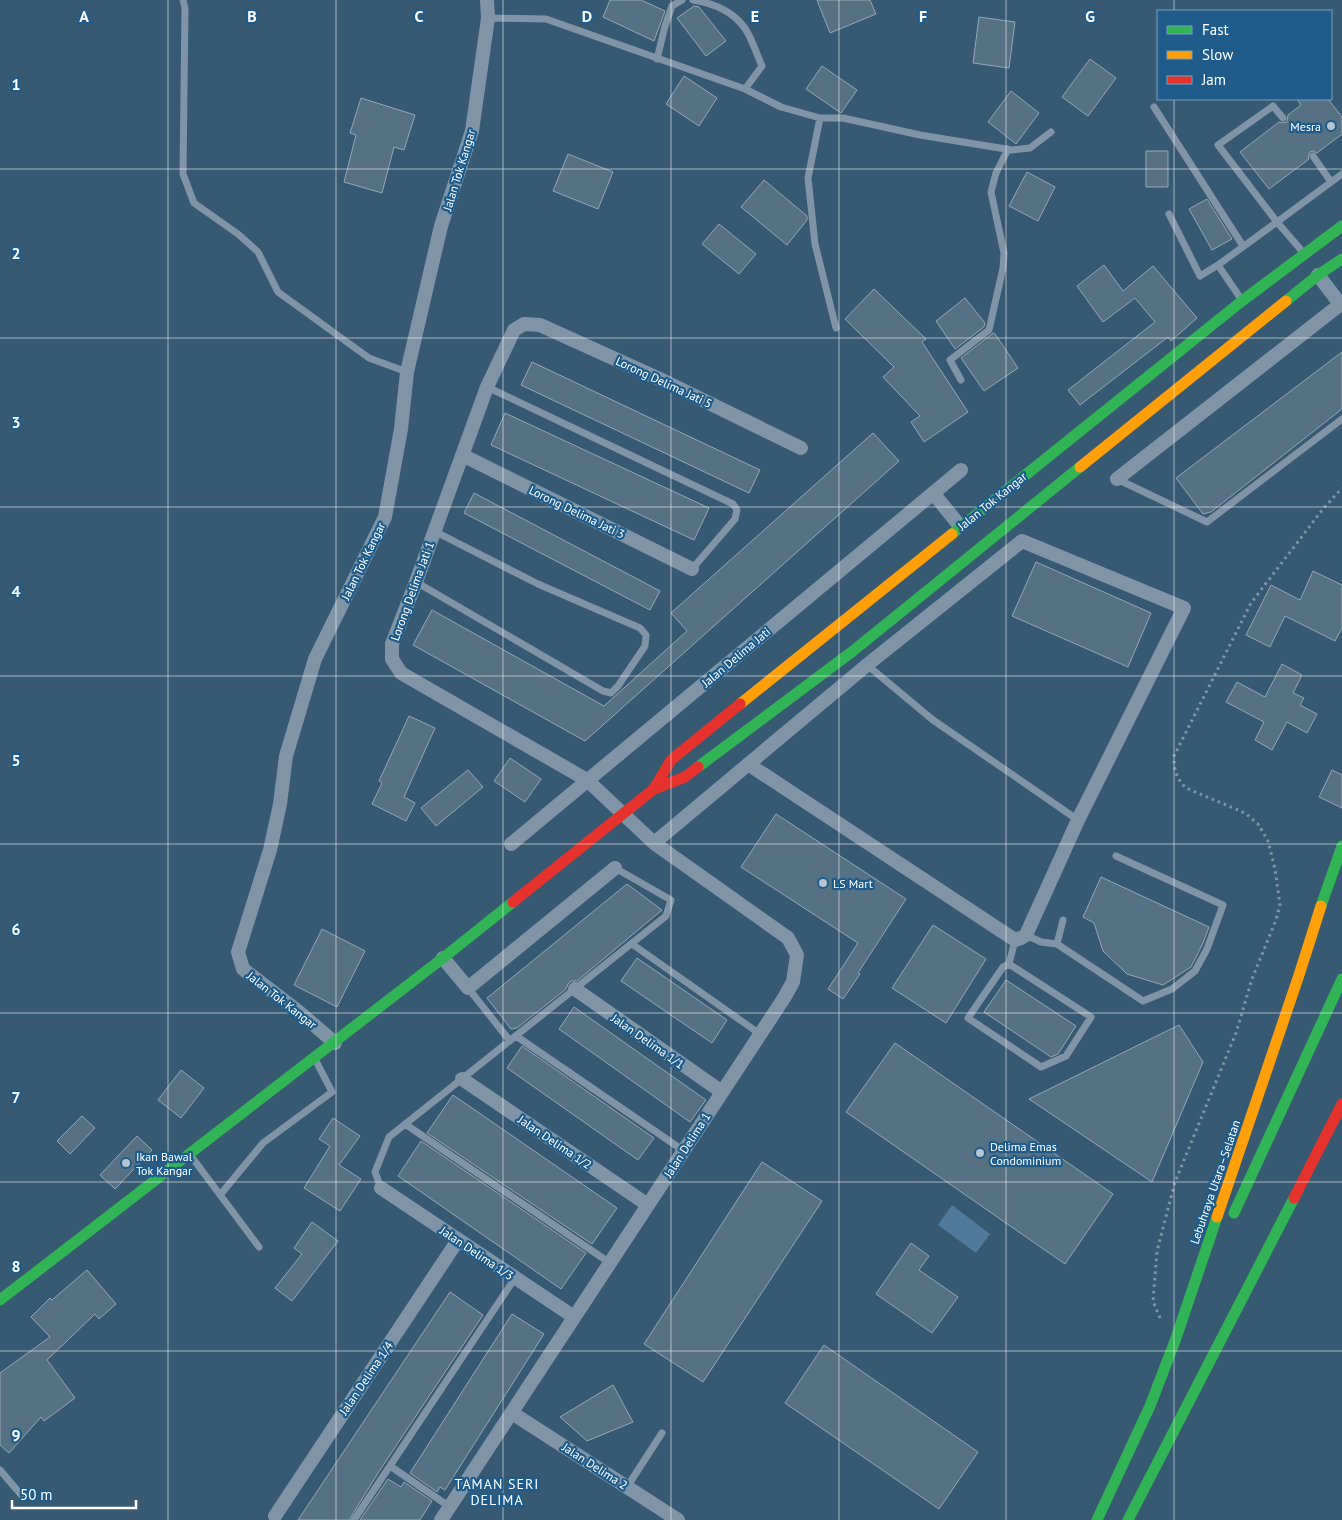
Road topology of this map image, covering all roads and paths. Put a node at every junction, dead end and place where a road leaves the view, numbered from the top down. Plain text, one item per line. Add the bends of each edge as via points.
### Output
1 (183, 0) edge
2 (488, 0) edge
3 (682, 0) edge
4 (693, 0) edge
5 (488, 18) junction
6 (657, 59) junction
7 (745, 89) junction
8 (1154, 107) dead end
9 (820, 118) junction
10 (1284, 118) dead end
11 (1051, 132) dead end
12 (1008, 150) junction
13 (1313, 156) dead end
14 (1342, 174) edge
15 (1331, 182) junction
16 (1168, 214) dead end
17 (1277, 222) junction
18 (1342, 226) edge
19 (1243, 246) junction
20 (1304, 254) junction
21 (1342, 259) edge
22 (1218, 265) junction
23 (1318, 275) junction
24 (1242, 301) junction
25 (1341, 304) edge
26 (524, 324) joint
27 (836, 328) dead end
28 (407, 372) junction
29 (961, 380) dead end
30 (486, 388) junction
31 (1342, 419) edge
32 (801, 448) dead end
33 (462, 455) junction
34 (961, 470) dead end
35 (1117, 479) joint
36 (933, 493) junction
37 (960, 526) junction
38 (434, 531) junction
39 (692, 569) joint
40 (416, 582) junction
41 (853, 651) junction
42 (867, 665) junction
43 (748, 764) junction
44 (587, 780) junction
45 (654, 789) junction
46 (622, 814) junction
47 (1078, 820) junction
48 (654, 843) junction
49 (511, 844) dead end
50 (1342, 846) edge
51 (1116, 856) dead end
52 (615, 868) joint
53 (1064, 920) dead end
54 (1021, 937) junction
55 (632, 944) junction
56 (1056, 944) junction
57 (444, 958) junction
58 (1009, 964) junction
59 (1342, 979) edge
60 (468, 988) junction
61 (575, 990) junction
62 (760, 1034) junction
63 (516, 1036) junction
64 (510, 1041) junction
65 (335, 1042) junction
66 (314, 1058) junction
67 (462, 1079) junction
68 (722, 1092) junction
69 (1342, 1104) edge
70 (406, 1124) junction
71 (684, 1150) junction
72 (190, 1154) junction
73 (380, 1188) joint
74 (220, 1195) junction
75 (648, 1205) junction
76 (1230, 1224) dead end
77 (458, 1240) junction
78 (259, 1247) dead end
79 (1217, 1251) dead end
80 (610, 1263) junction
81 (515, 1278) junction
82 (0, 1300) edge
83 (574, 1317) junction
84 (1175, 1341) junction
85 (512, 1413) junction
86 (662, 1433) dead end
87 (390, 1466) junction
88 (0, 1470) edge
89 (627, 1487) junction
90 (23, 1497) dead end
91 (450, 1507) junction
92 (274, 1516) dead end
93 (354, 1520) edge
94 (441, 1520) edge
95 (678, 1520) edge
96 (1097, 1520) edge
97 (1128, 1520) edge

1 - 28 lane via 183,174 194,203 258,252 278,292 370,358
2 - 5 street, Jalan Tok Kangar
3 - 6 lane via 672,6
4 - 7 lane via 728,11 744,27 762,66
5 - 6 lane via 546,19
5 - 28 street, Jalan Tok Kangar via 472,131 441,226
6 - 7 lane
7 - 9 lane via 781,107
8 - 19 lane
9 - 12 lane via 843,118
9 - 27 lane via 808,178 815,244
10 - 17 lane via 1273,106 1218,145
11 - 12 lane via 1030,148
12 - 29 lane via 991,192 1004,253 1002,268 989,330 950,360
13 - 15 lane
14 - 15 lane
15 - 17 lane
16 - 22 lane via 1200,276
17 - 19 lane
17 - 20 lane
18 - 20 main road, Jalan Tok Kangar
19 - 22 lane
20 - 24 main road, Jalan Tok Kangar
21 - 23 main road, Jalan Tok Kangar
22 - 24 lane
23 - 25 street
23 - 41 main road, Jalan Tok Kangar
24 - 37 main road, Jalan Tok Kangar
25 - 35 street
26 - 30 street, Lorong Delima Jati 1 via 514,330
26 - 32 street, Lorong Delima Jati 5 via 549,329
28 - 65 street, Jalan Tok Kangar via 401,429 385,517 315,660 286,756 270,850 238,952 243,969
30 - 33 street, Lorong Delima Jati 1
30 - 39 lane via 733,504 737,510 735,519
31 - 35 lane via 1207,522
33 - 38 street, Lorong Delima Jati 1
33 - 39 street, Lorong Delima Jati 3
34 - 36 street, Jalan Delima Jati
36 - 37 street
36 - 44 street, Jalan Delima Jati
37 - 45 main road, Jalan Tok Kangar via 671,760
38 - 40 street, Lorong Delima Jati 1
38 - 40 lane via 538,584 640,628 646,636 645,646 618,686 611,693 602,691
40 - 44 street, Lorong Delima Jati 1 via 392,644 392,659 401,673
41 - 42 street
41 - 45 main road, Jalan Tok Kangar via 685,777
42 - 43 street
42 - 47 lane via 933,720
42 - 47 street via 1022,541 1184,608
43 - 48 street
43 - 54 street
44 - 46 street, Lorong Delima Jati 1
44 - 49 street, Jalan Delima Jati
45 - 46 main road, Jalan Tok Kangar
46 - 48 street, Jalan Delima 1
46 - 57 main road, Jalan Tok Kangar
47 - 54 street
48 - 62 street, Jalan Delima 1 via 788,938 797,955 793,982
50 - 84 main road, Lebuhraya Utara–Selatan
51 - 56 lane via 1223,905 1195,971 1172,989 1143,1001
52 - 55 lane via 671,900 666,916
52 - 60 street
53 - 56 lane
54 - 56 lane
54 - 58 lane
55 - 61 lane
55 - 62 lane
57 - 60 street
57 - 65 main road, Jalan Tok Kangar
58 - 58 lane via 1091,1017 1066,1056 1041,1067 968,1018 1003,967
59 - 76 main road
60 - 64 lane
61 - 63 lane
61 - 68 street, Jalan Delima 1/1
62 - 68 street, Jalan Delima 1
63 - 64 lane
63 - 71 lane
64 - 67 lane
65 - 66 main road, Jalan Tok Kangar
66 - 72 main road, Jalan Tok Kangar
66 - 74 lane via 332,1092 263,1143
67 - 70 lane
67 - 75 street, Jalan Delima 1/2
68 - 71 street, Jalan Delima 1
69 - 97 main road
70 - 73 lane via 389,1137 375,1172
70 - 80 lane
71 - 75 street, Jalan Delima 1
72 - 74 lane
72 - 82 main road, Jalan Tok Kangar
73 - 77 street, Jalan Delima 1/3
74 - 78 lane
75 - 80 street, Jalan Delima 1
77 - 81 street, Jalan Delima 1/3
77 - 92 street, Jalan Delima 1/4
79 - 84 main road
80 - 83 street, Jalan Delima 1
81 - 83 street, Jalan Delima 1/3
81 - 87 lane
83 - 85 street, Jalan Delima 1
84 - 96 main road, Lebuhraya Utara–Selatan via 1150,1406
85 - 89 street, Jalan Delima 2
85 - 91 street, Jalan Delima 1
86 - 89 lane
87 - 91 lane
87 - 93 lane
88 - 90 lane
89 - 95 street, Jalan Delima 2
91 - 94 street, Jalan Delima 1

